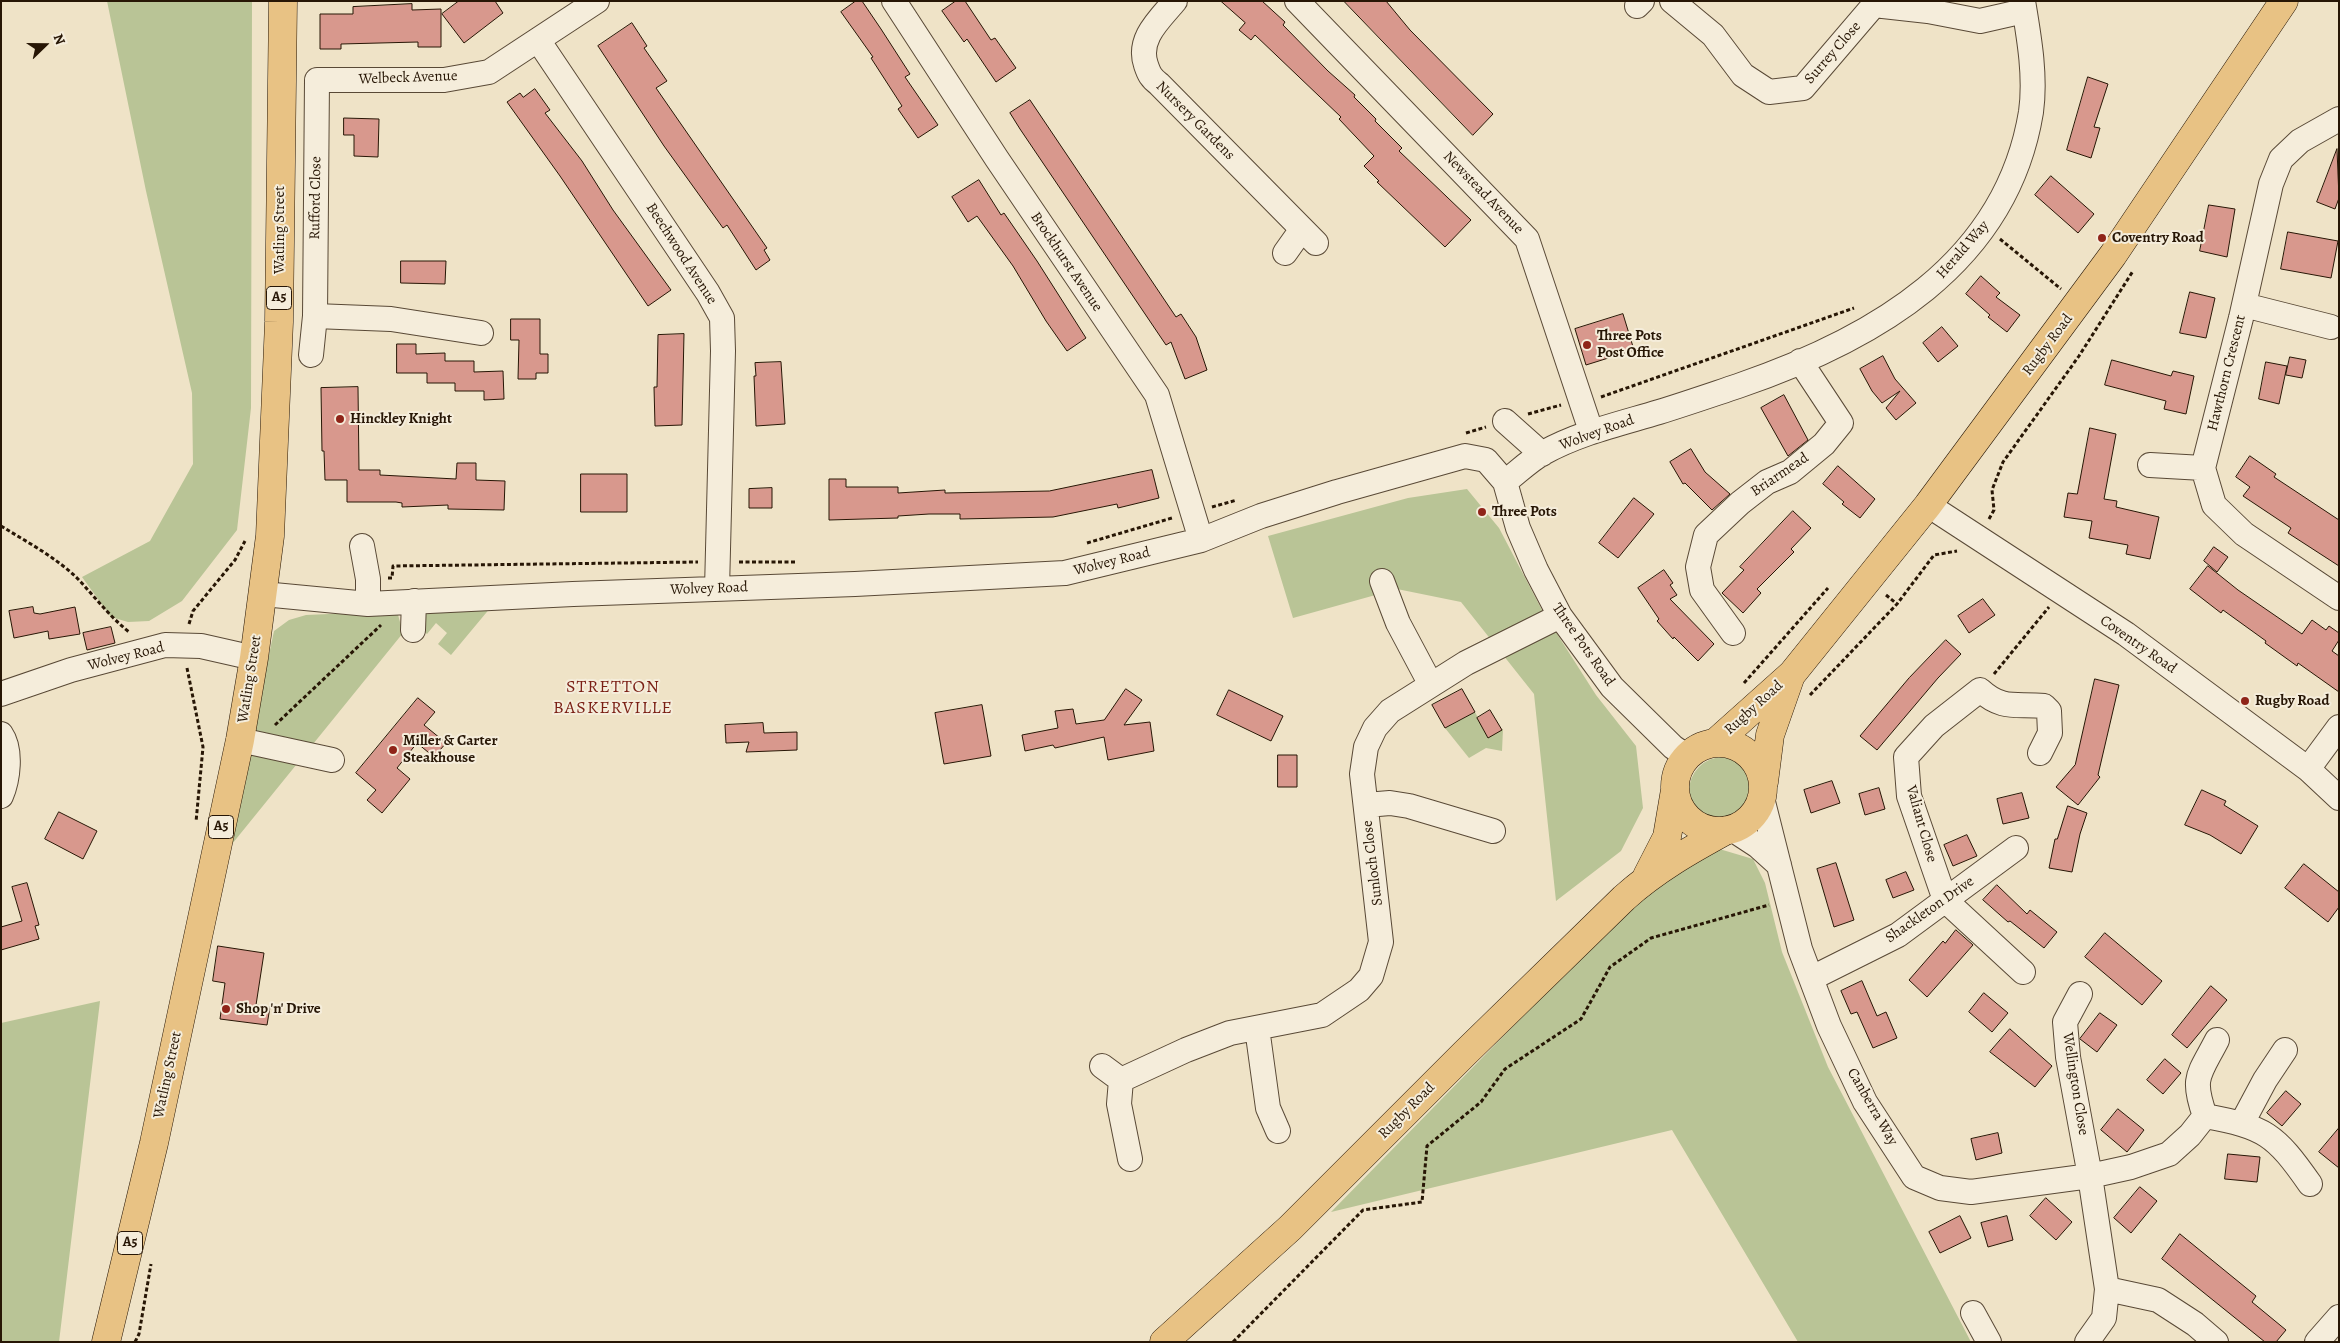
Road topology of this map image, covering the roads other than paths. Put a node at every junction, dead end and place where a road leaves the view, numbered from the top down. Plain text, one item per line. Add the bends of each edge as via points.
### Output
1 (283, 1) edge
2 (597, 1) edge
3 (894, 1) edge
4 (1175, 1) edge
5 (1297, 1) edge
6 (1672, 1) edge
7 (2284, 1) edge
8 (2023, 6) edge
9 (538, 40) junction
10 (317, 80) joint
11 (2339, 118) edge
12 (1285, 253) dead end
13 (2244, 305) junction
14 (1898, 310) joint
15 (315, 316) junction
16 (2331, 326) dead end
17 (481, 333) dead end
18 (312, 355) dead end
19 (1800, 361) junction
20 (1505, 421) road end
21 (1591, 431) junction
22 (1542, 454) junction
23 (2150, 464) dead end
24 (2203, 468) junction
25 (1506, 482) junction
26 (1928, 506) junction
27 (1201, 540) junction
28 (362, 546) dead end
29 (1382, 581) dead end
30 (717, 589) junction
31 (263, 594) junction
32 (2339, 598) edge
33 (414, 601) junction
34 (368, 604) junction
35 (1560, 616) junction
36 (414, 630) dead end
37 (1733, 633) dead end
38 (254, 658) junction
39 (1792, 674) junction
40 (1431, 685) junction
41 (1, 694) edge
42 (2339, 727) edge
43 (1, 734) edge
44 (248, 742) junction
45 (1716, 742) junction
46 (2040, 753) dead end
47 (1686, 756) junction
48 (332, 760) dead end
49 (2308, 769) junction
50 (1675, 790) junction
51 (1763, 790) junction
52 (1, 796) edge
53 (2339, 798) edge
54 (1366, 805) junction
55 (1730, 830) junction
56 (1493, 831) dead end
57 (2016, 848) dead end
58 (1779, 865) junction
59 (1647, 878) junction
60 (1945, 900) junction
61 (2023, 972) dead end
62 (1812, 978) junction
63 (2080, 994) dead end
64 (1257, 1028) junction
65 (2217, 1040) dead end
66 (2285, 1050) dead end
67 (1102, 1066) dead end
68 (1121, 1080) junction
69 (2205, 1116) junction
70 (2248, 1125) junction
71 (1278, 1132) dead end
72 (1130, 1159) dead end
73 (2090, 1176) junction
74 (2310, 1184) dead end
75 (2107, 1289) junction
76 (1973, 1313) dead end
77 (2339, 1317) edge
78 (106, 1342) edge
79 (1164, 1342) edge
80 (1989, 1342) edge
81 (2087, 1342) edge
82 (2216, 1342) edge
83 (2317, 1342) edge

1 - 31 main road, Watling Street / A5 via 279,322 259,535
2 - 9 street, Welbeck Avenue
3 - 27 street, Brockhurst Avenue via 1157,395
4 - 12 street, Nursery Gardens via 1149,32 1142,54 1150,78 1309,236
5 - 21 street, Newstead Avenue via 1527,239
6 - 8 street, Surrey Close via 1713,35 1743,75 1770,92 1803,88 1874,5 1980,21
7 - 26 main road, Rugby Road via 2114,255
8 - 14 street, Herald Way via 2032,68 2031,110 2010,183 1986,226 1958,260
9 - 10 street, Welbeck Avenue via 489,72 444,80
9 - 30 street, Beechwood Avenue via 722,318
10 - 15 street, Rufford Close
11 - 13 street, Hawthorn Crescent via 2300,141 2281,160 2271,184
13 - 16 street
13 - 24 street, Hawthorn Crescent
14 - 19 street, Wolvey Road
15 - 17 street via 391,319
15 - 18 street, Rufford Close
19 - 21 street, Wolvey Road via 1740,385
19 - 37 street, Briarmead via 1842,423 1804,461 1790,472 1767,482 1706,535 1698,567 1702,590
20 - 22 street
21 - 22 street, Wolvey Road
22 - 25 street, Wolvey Road
23 - 24 street
24 - 32 street via 2214,505 2244,534
25 - 27 street, Wolvey Road via 1486,460 1465,456 1261,516
25 - 35 street, Three Pots Road via 1518,528
26 - 39 main road, Rugby Road
26 - 49 street, Coventry Road via 2126,634
27 - 30 street, Wolvey Road via 1065,573
28 - 34 street via 368,579
29 - 40 street via 1398,623
30 - 33 street, Wolvey Road
31 - 34 street, Wolvey Road
31 - 38 main road, Watling Street / A5
33 - 34 street, Wolvey Road
33 - 36 street
35 - 40 street, Sunloch Close via 1466,663
35 - 47 street, Three Pots Road via 1612,688
38 - 41 street, Wolvey Road via 201,646 165,645 71,670
38 - 44 main road, Watling Street / A5
39 - 45 main road, Rugby Road
39 - 51 main road, Rugby Road via 1770,736
40 - 54 street, Sunloch Close via 1390,711 1375,728 1366,747 1362,774
42 - 49 street
43 - 52 street via 7,761 7,779
44 - 48 street
44 - 78 main road, Watling Street / A5
45 - 47 main road via 1695,749
45 - 51 main road via 1733,744 1748,752 1759,766
46 - 60 street, Valiant Close via 2050,733 2049,711 2044,706 2013,707 1992,700 1980,690 1934,726 1906,757 1910,796
47 - 50 main road via 1677,772
49 - 53 street, Coventry Road
50 - 55 main road via 1678,805 1698,826 1712,831
50 - 59 main road, Rugby Road via 1667,837
51 - 55 main road via 1751,818
51 - 58 street, Canberra Way
54 - 56 street via 1390,803 1409,806
54 - 64 street, Sunloch Close via 1381,942 1371,976 1359,990 1322,1016
55 - 58 street via 1758,846
55 - 59 main road, Rugby Road via 1685,853
57 - 60 street, Shackleton Drive
58 - 62 street, Canberra Way via 1800,949
59 - 79 main road, Rugby Road via 1472,1046 1290,1228
60 - 61 street
60 - 62 street, Shackleton Drive via 1898,935
62 - 73 street, Canberra Way via 1829,1026 1865,1102 1914,1177 1940,1188 1971,1192
63 - 73 street, Wellington Close via 2065,1022
64 - 68 street, Sunloch Close via 1207,1041
64 - 71 street via 1268,1108
65 - 69 street via 2196,1079 2197,1095
66 - 70 street via 2265,1080
67 - 68 street
68 - 72 street via 1119,1104
69 - 70 street
69 - 73 street, Canberra Way via 2169,1154
70 - 74 street via 2266,1134 2289,1153
73 - 75 street, Wellington Close
75 - 81 street, Wellington Close via 2104,1318
75 - 82 street via 2158,1300
76 - 80 street
77 - 83 street

